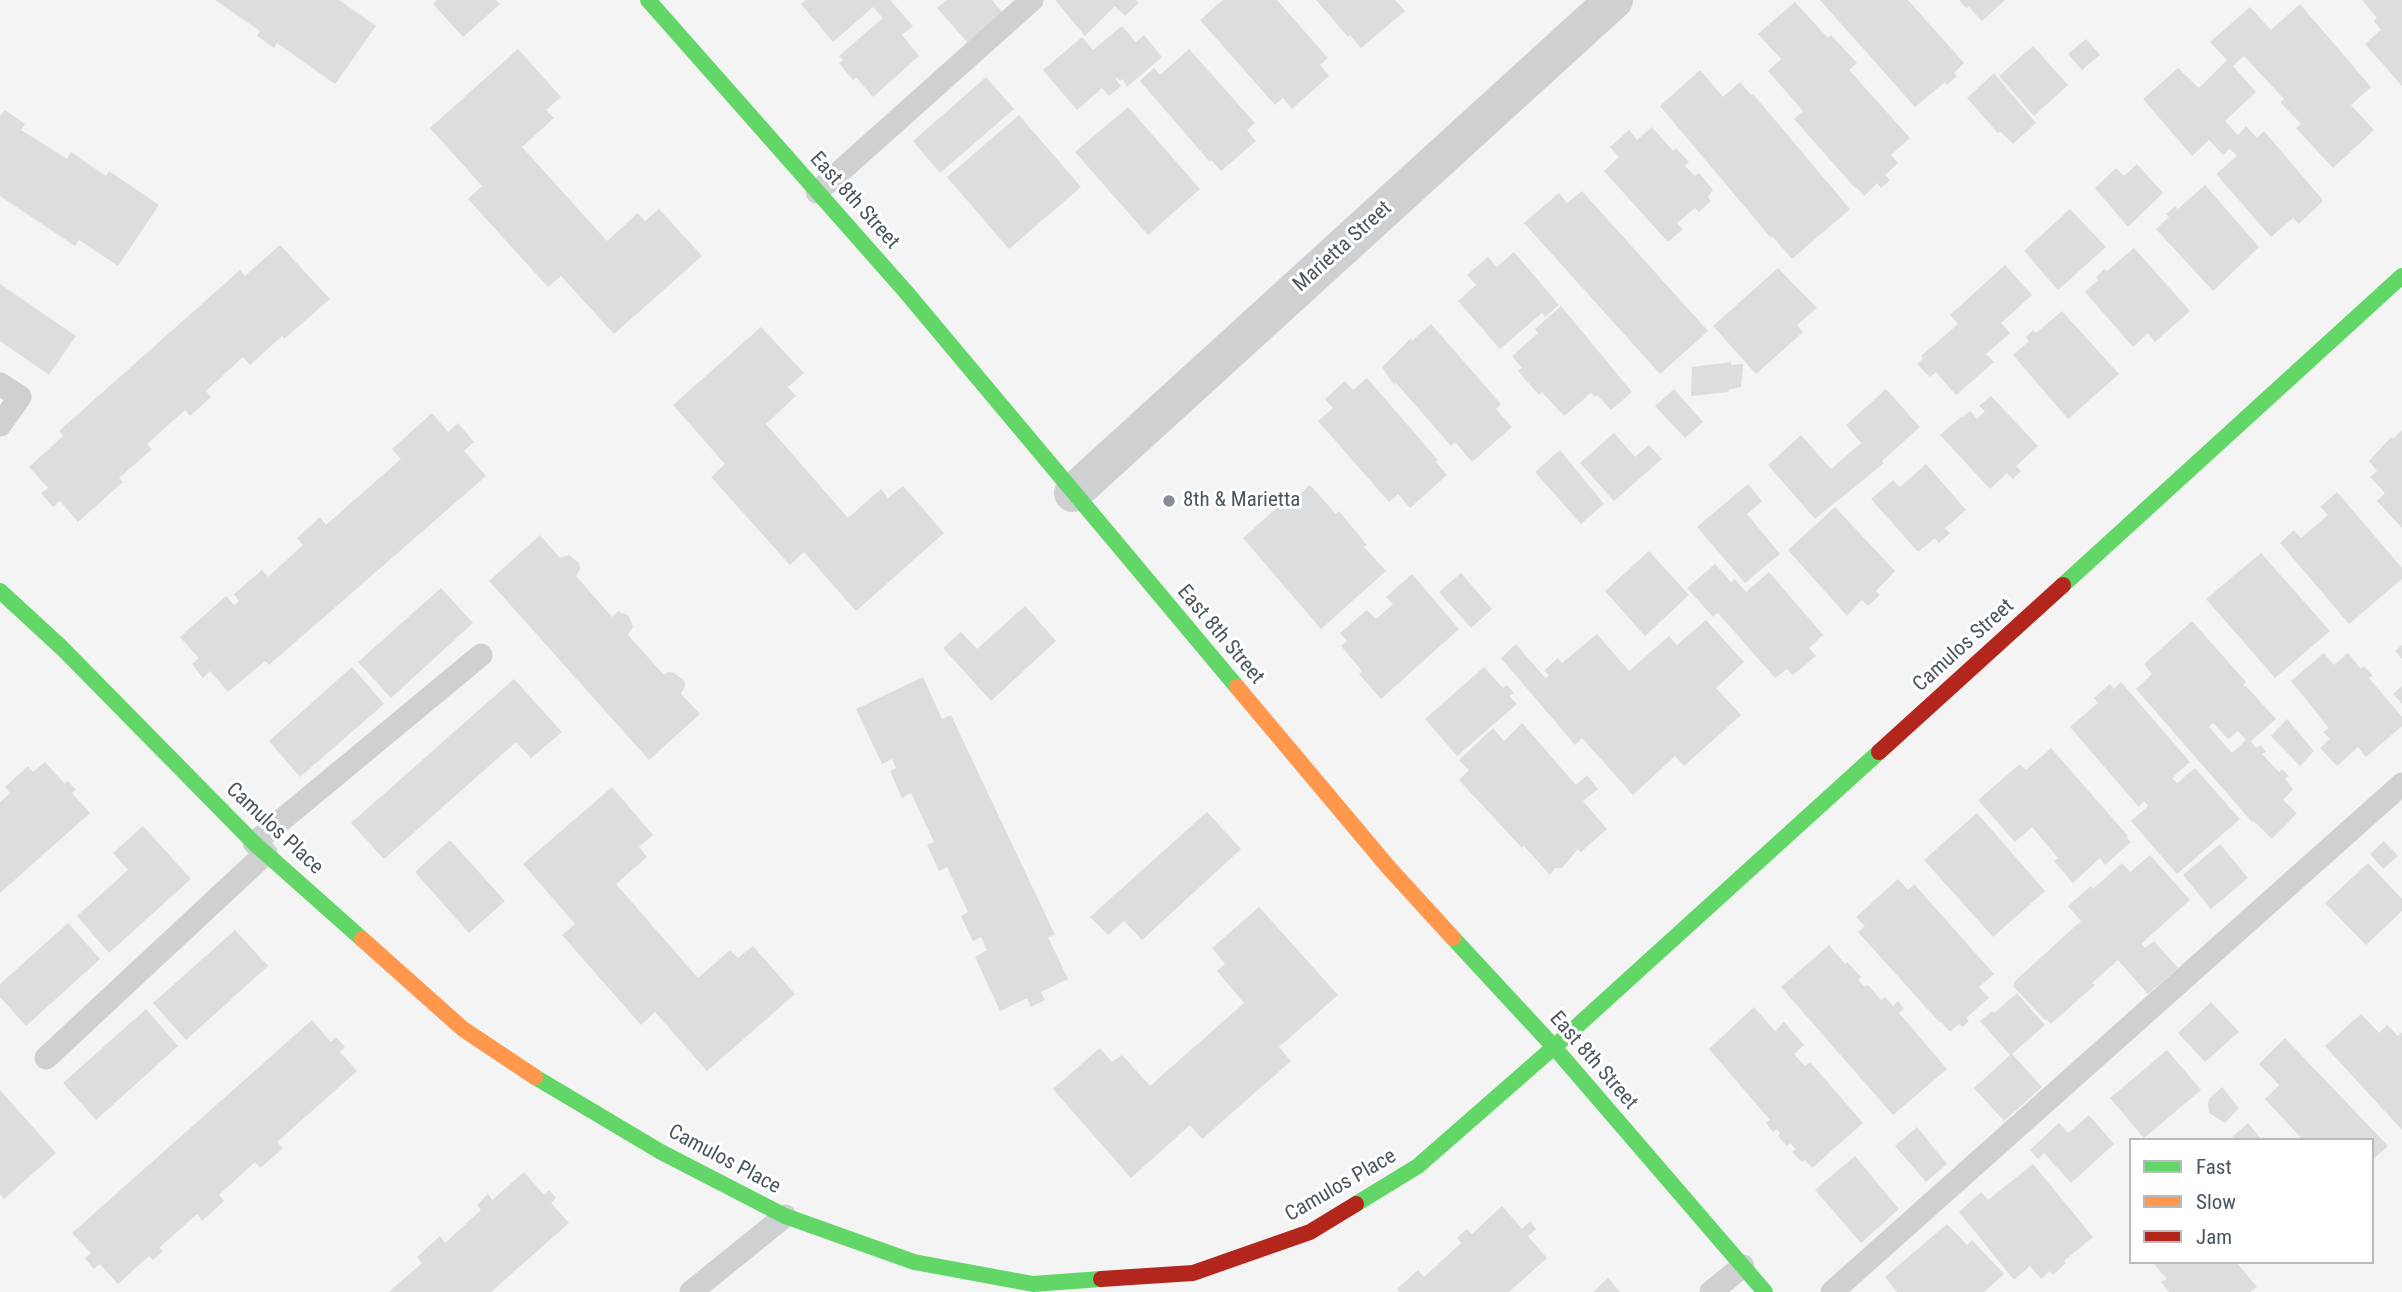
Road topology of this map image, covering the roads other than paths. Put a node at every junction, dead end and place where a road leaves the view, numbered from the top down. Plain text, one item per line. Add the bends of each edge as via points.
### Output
1 (648, 0) edge
2 (1032, 0) edge
3 (1614, 0) edge
4 (817, 192) junction
5 (2402, 276) edge
6 (0, 384) edge
7 (0, 425) edge
8 (1073, 494) junction
9 (0, 591) edge
10 (481, 655) dead end
11 (2402, 784) edge
12 (260, 848) junction
13 (1554, 1046) junction
14 (46, 1058) dead end
15 (785, 1216) junction
16 (1743, 1266) junction
17 (691, 1292) edge
18 (1711, 1292) edge
19 (1765, 1292) edge
20 (1832, 1292) edge

1 - 4 street, East 8th Street
2 - 4 lane
3 - 8 street, Marietta Street
4 - 8 street, East 8th Street
5 - 13 street, Camulos Street
6 - 7 lane via 20,397
8 - 13 street, East 8th Street via 1389,868
9 - 12 street, Camulos Place
10 - 12 lane
11 - 20 lane
12 - 14 lane
12 - 15 street, Camulos Place via 463,1029 552,1089 660,1152
13 - 15 street, Camulos Place via 1418,1166 1310,1232 1193,1273 1033,1284 914,1262
13 - 16 street, East 8th Street
15 - 17 lane
16 - 18 lane
16 - 19 street, East 8th Street

